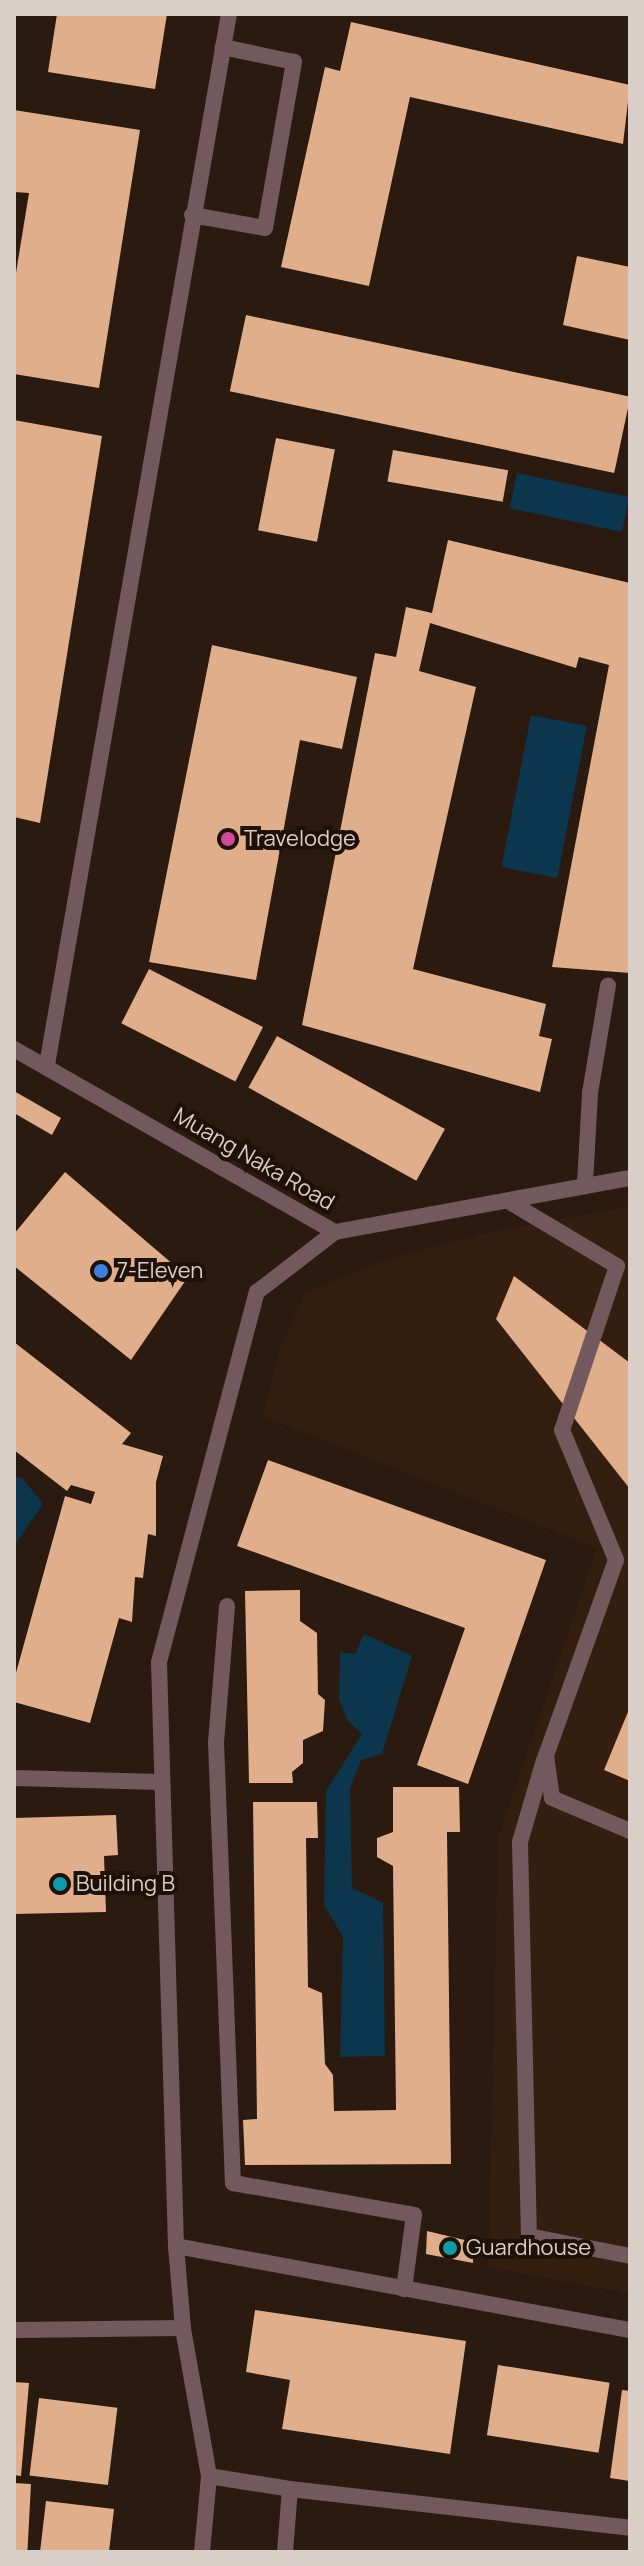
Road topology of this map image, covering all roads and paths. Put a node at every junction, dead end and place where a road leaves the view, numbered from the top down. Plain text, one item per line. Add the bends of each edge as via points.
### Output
1 (229, 14) edge
2 (223, 47) junction
3 (192, 215) junction
4 (608, 986) dead end
5 (14, 1049) edge
6 (47, 1065) junction
7 (630, 1178) edge
8 (585, 1183) junction
9 (508, 1201) junction
10 (335, 1232) junction
11 (624, 1270) edge
12 (227, 1606) dead end
13 (546, 1755) junction
14 (14, 1778) edge
15 (160, 1782) junction
16 (630, 1831) edge
17 (176, 2246) junction
18 (630, 2256) edge
19 (404, 2289) junction
20 (183, 2328) junction
21 (14, 2330) edge
22 (630, 2330) edge
23 (209, 2476) junction
24 (290, 2489) junction
25 (630, 2528) edge
26 (202, 2552) edge
27 (285, 2552) edge

1 - 2 street
2 - 3 street
2 - 3 street via 294,62 265,228
3 - 6 street
4 - 8 street via 590,1093
5 - 6 street, Muang Naka Road
6 - 10 street, Muang Naka Road
7 - 8 street, Muang Naka Road
8 - 9 street, Muang Naka Road
9 - 10 street, Muang Naka Road
9 - 11 street
10 - 15 street via 257,1292 159,1662
11 - 13 street via 562,1430 616,1560
12 - 19 street via 216,1742 233,2183 414,2215
13 - 16 street via 552,1798
13 - 18 street via 520,1842 529,2236
14 - 15 street
15 - 17 street
17 - 19 street
17 - 20 street
19 - 22 street
20 - 21 street
20 - 23 street
23 - 24 street
23 - 26 street
24 - 25 street
24 - 27 street

